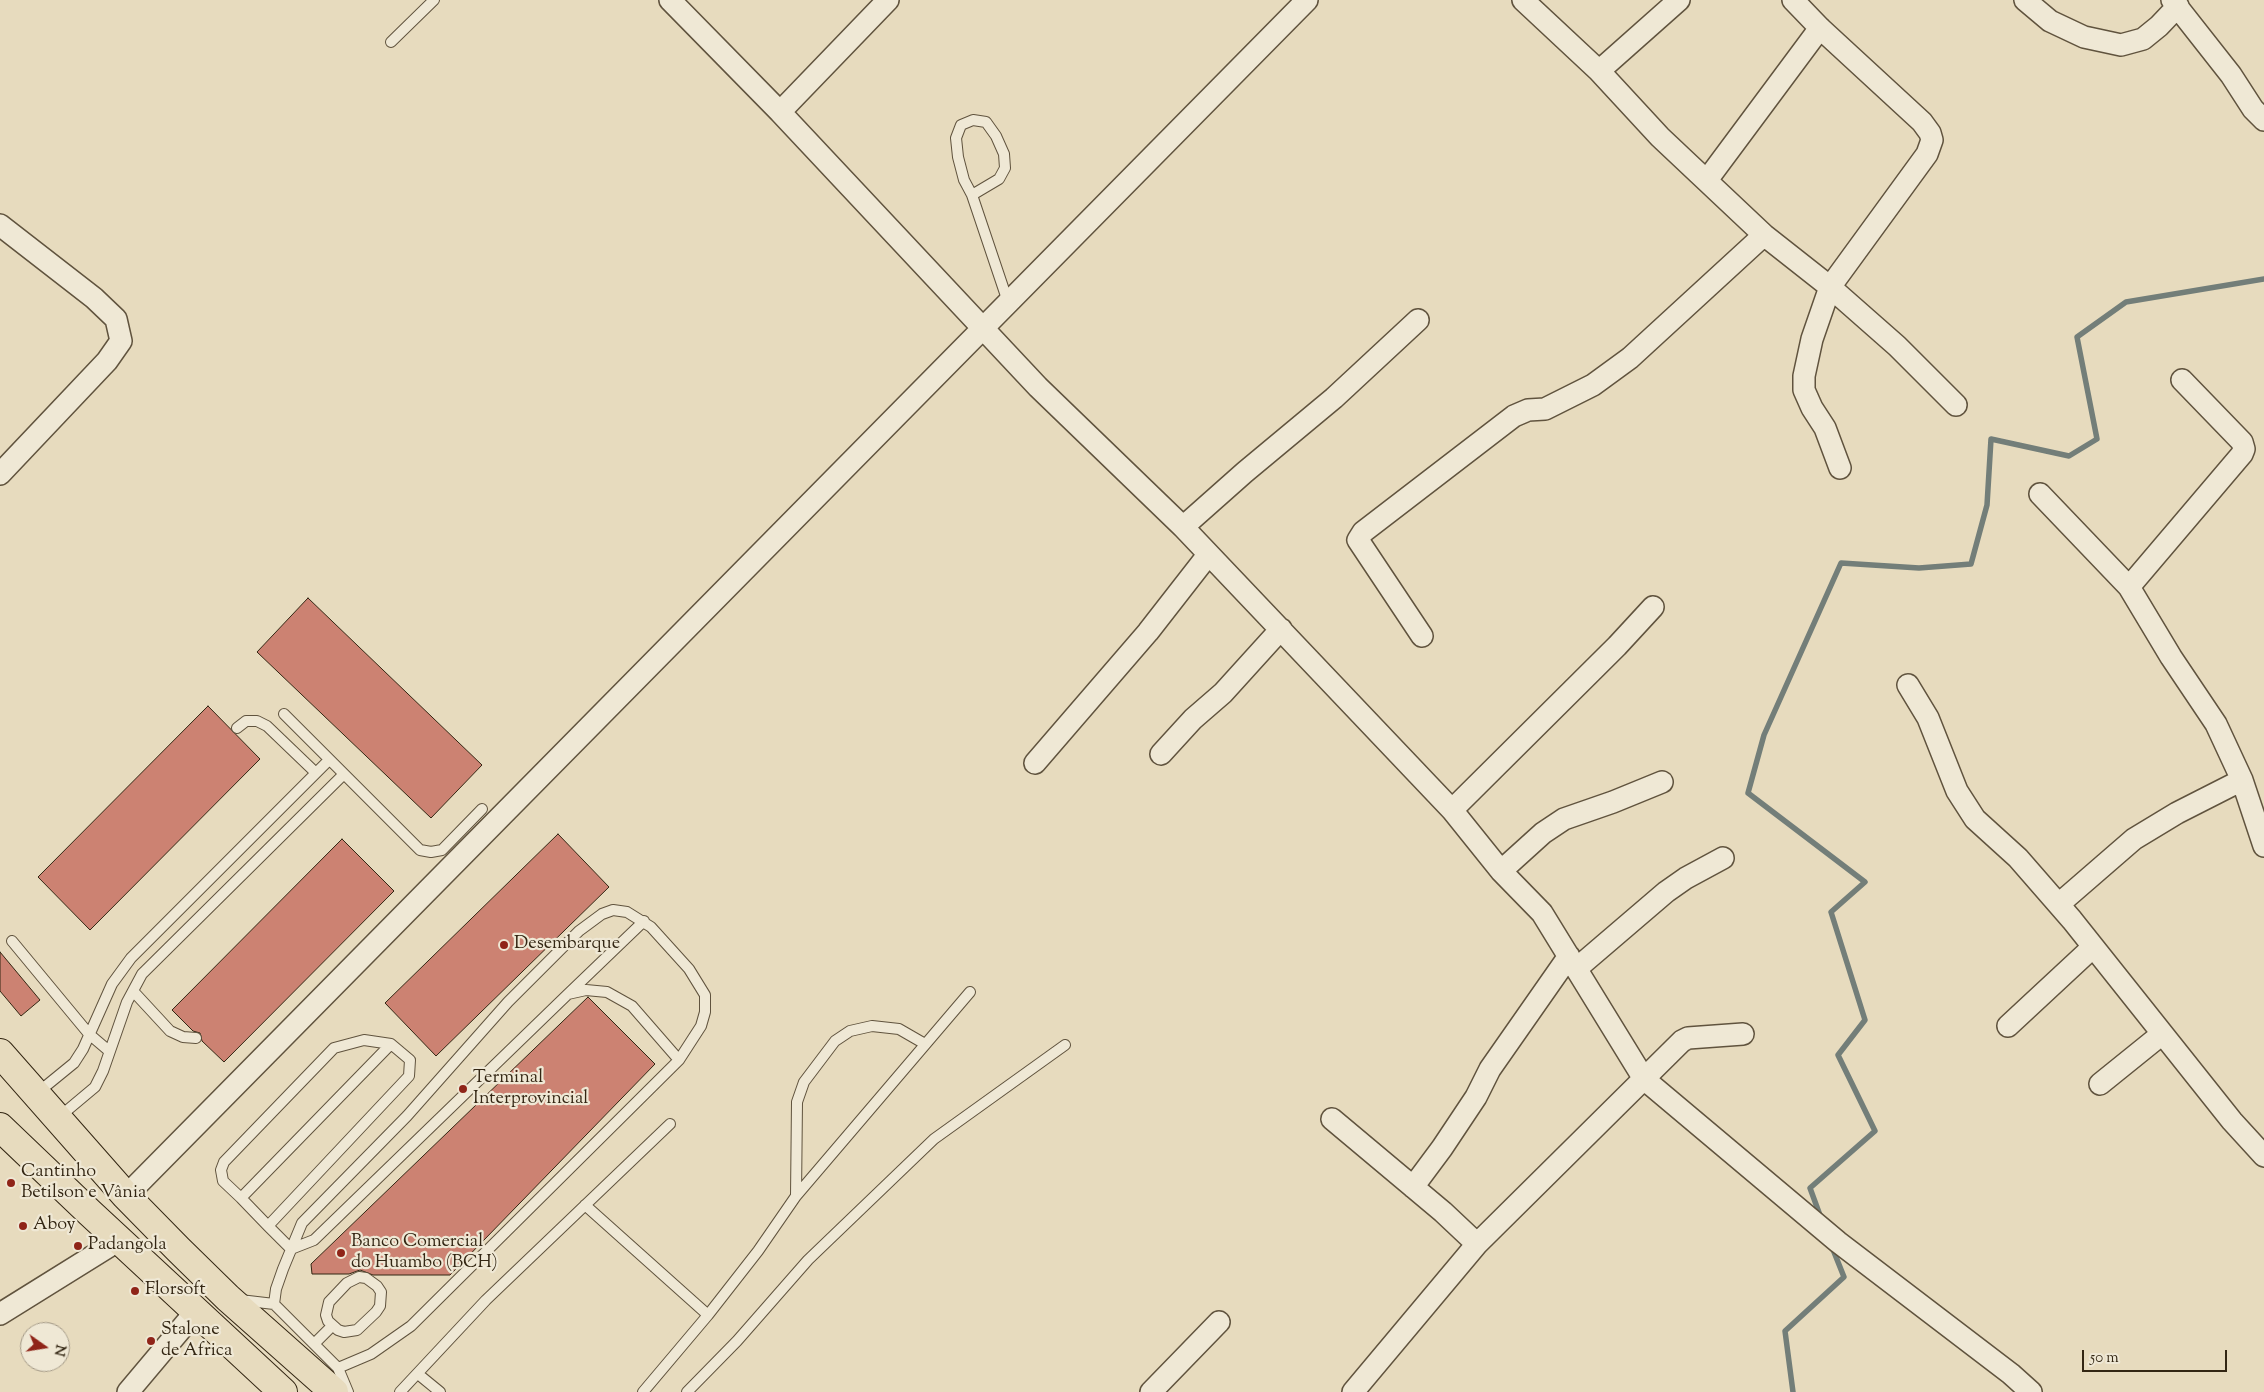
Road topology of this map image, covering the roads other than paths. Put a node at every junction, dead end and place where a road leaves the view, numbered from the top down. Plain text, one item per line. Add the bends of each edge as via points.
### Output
1 (434, 0) edge
2 (670, 0) edge
3 (888, 0) edge
4 (1307, 0) edge
5 (1523, 0) edge
6 (1679, 0) edge
7 (1793, 0) edge
8 (2025, 0) edge
9 (2175, 3) edge
10 (1820, 28) junction
11 (391, 42) dead end
12 (1599, 71) junction
13 (780, 112) junction
14 (2264, 120) edge
15 (1707, 180) junction
16 (972, 195) junction
17 (0, 225) edge
18 (1764, 234) junction
19 (1830, 287) junction
20 (1008, 302) junction
21 (1418, 320) dead end
22 (983, 327) junction
23 (2182, 380) dead end
24 (1956, 405) dead end
25 (1840, 468) dead end
26 (0, 474) edge
27 (2040, 494) dead end
28 (1182, 528) junction
29 (1208, 554) junction
30 (2129, 587) junction
31 (1653, 607) dead end
32 (1281, 629) junction
33 (1422, 636) dead end
34 (1908, 685) dead end
35 (284, 714) dead end
36 (237, 728) dead end
37 (1161, 754) dead end
38 (329, 760) junction
39 (1035, 764) dead end
40 (316, 774) junction
41 (343, 774) junction
42 (2242, 780) junction
43 (1662, 782) dead end
44 (482, 809) dead end
45 (1452, 810) junction
46 (2264, 846) edge
47 (1723, 858) dead end
48 (1501, 871) junction
49 (2059, 904) junction
50 (644, 921) junction
51 (12, 941) dead end
52 (2094, 947) junction
53 (1572, 962) junction
54 (133, 991) junction
55 (970, 992) dead end
56 (568, 994) junction
57 (2008, 1026) dead end
58 (89, 1034) junction
59 (1743, 1034) dead end
60 (2162, 1034) junction
61 (196, 1038) dead end
62 (391, 1044) junction
63 (925, 1044) junction
64 (1065, 1044) dead end
65 (109, 1051) junction
66 (0, 1053) edge
67 (679, 1060) junction
68 (1644, 1078) junction
69 (2100, 1084) dead end
70 (35, 1095) junction
71 (57, 1119) junction
72 (1332, 1119) dead end
73 (670, 1124) dead end
74 (0, 1127) edge
75 (2264, 1156) edge
76 (1413, 1186) junction
77 (126, 1196) junction
78 (796, 1196) junction
79 (241, 1198) junction
80 (585, 1205) junction
81 (268, 1226) junction
82 (119, 1240) junction
83 (1477, 1244) junction
84 (291, 1249) junction
85 (228, 1298) junction
86 (274, 1304) junction
87 (197, 1310) junction
88 (0, 1314) edge
89 (708, 1315) junction
90 (1219, 1322) dead end
91 (332, 1326) junction
92 (314, 1344) junction
93 (418, 1374) junction
94 (336, 1380) edge
95 (1358, 1390) edge
96 (280, 1391) edge
97 (128, 1392) edge
98 (348, 1392) edge
99 (400, 1392) edge
100 (440, 1392) edge
101 (643, 1392) edge
102 (687, 1392) edge
103 (1151, 1392) edge
104 (2031, 1392) edge

1 - 11 lane
2 - 13 street
3 - 13 street
4 - 20 street
5 - 12 street
6 - 12 street
7 - 10 street
8 - 9 street via 2050,21 2084,37 2121,45 2143,39 2159,26
9 - 14 street
10 - 15 street
10 - 19 street via 1922,122 1932,140 1927,154
12 - 15 street via 1660,137
13 - 22 street
15 - 18 street
16 - 16 lane via 964,180 956,138 961,125 973,120 986,122 996,136 1004,154 1005,168 999,179
16 - 20 lane
17 - 26 street via 116,319 121,341 107,361
18 - 19 street
18 - 33 street via 1630,358 1593,385 1545,409 1528,410 1514,416 1363,532 1358,540
19 - 24 street via 1897,346
19 - 25 street via 1812,339 1804,390 1825,428
20 - 22 street
21 - 28 street via 1334,398
22 - 28 street via 1038,387
22 - 77 street
23 - 30 street via 2242,442 2244,449
27 - 30 street
28 - 29 street
29 - 32 street
29 - 39 street via 1148,632
30 - 42 street via 2216,724
31 - 45 street
32 - 37 street via 1223,694 1193,719
32 - 45 street
34 - 49 street via 1928,718 1957,791 1975,819 2018,858
35 - 38 lane
36 - 40 lane via 246,721 257,721 267,726
38 - 40 lane
38 - 41 lane
40 - 58 lane via 131,958 112,984
41 - 44 lane via 420,850 442,850
41 - 54 lane via 142,974
42 - 46 street
42 - 49 street via 2134,839
43 - 48 street via 1564,819 1542,833
45 - 48 street
47 - 53 street via 1686,878
48 - 53 street via 1542,913
49 - 52 street
50 - 56 lane
50 - 67 lane via 690,969 705,995 701,1026
50 - 84 lane via 627,912 613,910 579,931 508,1002 407,1116 302,1223
51 - 58 lane
52 - 57 street
52 - 60 street
53 - 68 street
53 - 76 street via 1495,1062 1476,1097
54 - 61 lane via 170,1030 183,1037
54 - 65 lane
55 - 63 lane
56 - 67 lane via 586,990 607,992 632,1006
56 - 84 lane via 314,1240
58 - 65 lane
58 - 70 lane via 74,1063
59 - 68 street via 1688,1038
60 - 69 street
60 - 75 street
62 - 79 lane
62 - 79 lane via 364,1040 334,1048 327,1055 224,1162 221,1170 223,1181
62 - 81 lane via 410,1060 409,1076
63 - 78 lane
63 - 78 lane via 899,1029 872,1026 834,1041 804,1082 797,1102
64 - 102 lane via 934,1139 808,1260
65 - 71 lane via 95,1087
66 - 70 main road
67 - 94 lane via 411,1326
68 - 83 street
68 - 104 street via 1838,1242
70 - 71 main road
71 - 77 main road
72 - 76 street
73 - 80 lane
74 - 82 main road
76 - 83 street
77 - 85 main road
78 - 89 lane
79 - 81 lane
80 - 89 lane
80 - 93 lane via 486,1300
81 - 84 lane
82 - 87 main road
82 - 88 street
83 - 95 street
84 - 86 lane via 276,1289
85 - 86 lane
85 - 94 main road
86 - 92 lane
87 - 96 main road
87 - 97 street
89 - 101 lane
90 - 103 street
91 - 91 lane via 344,1332 362,1326 380,1306 381,1292 377,1286 359,1277 347,1283 326,1308
91 - 92 lane
92 - 94 lane
93 - 99 lane
93 - 100 lane
94 - 98 lane

